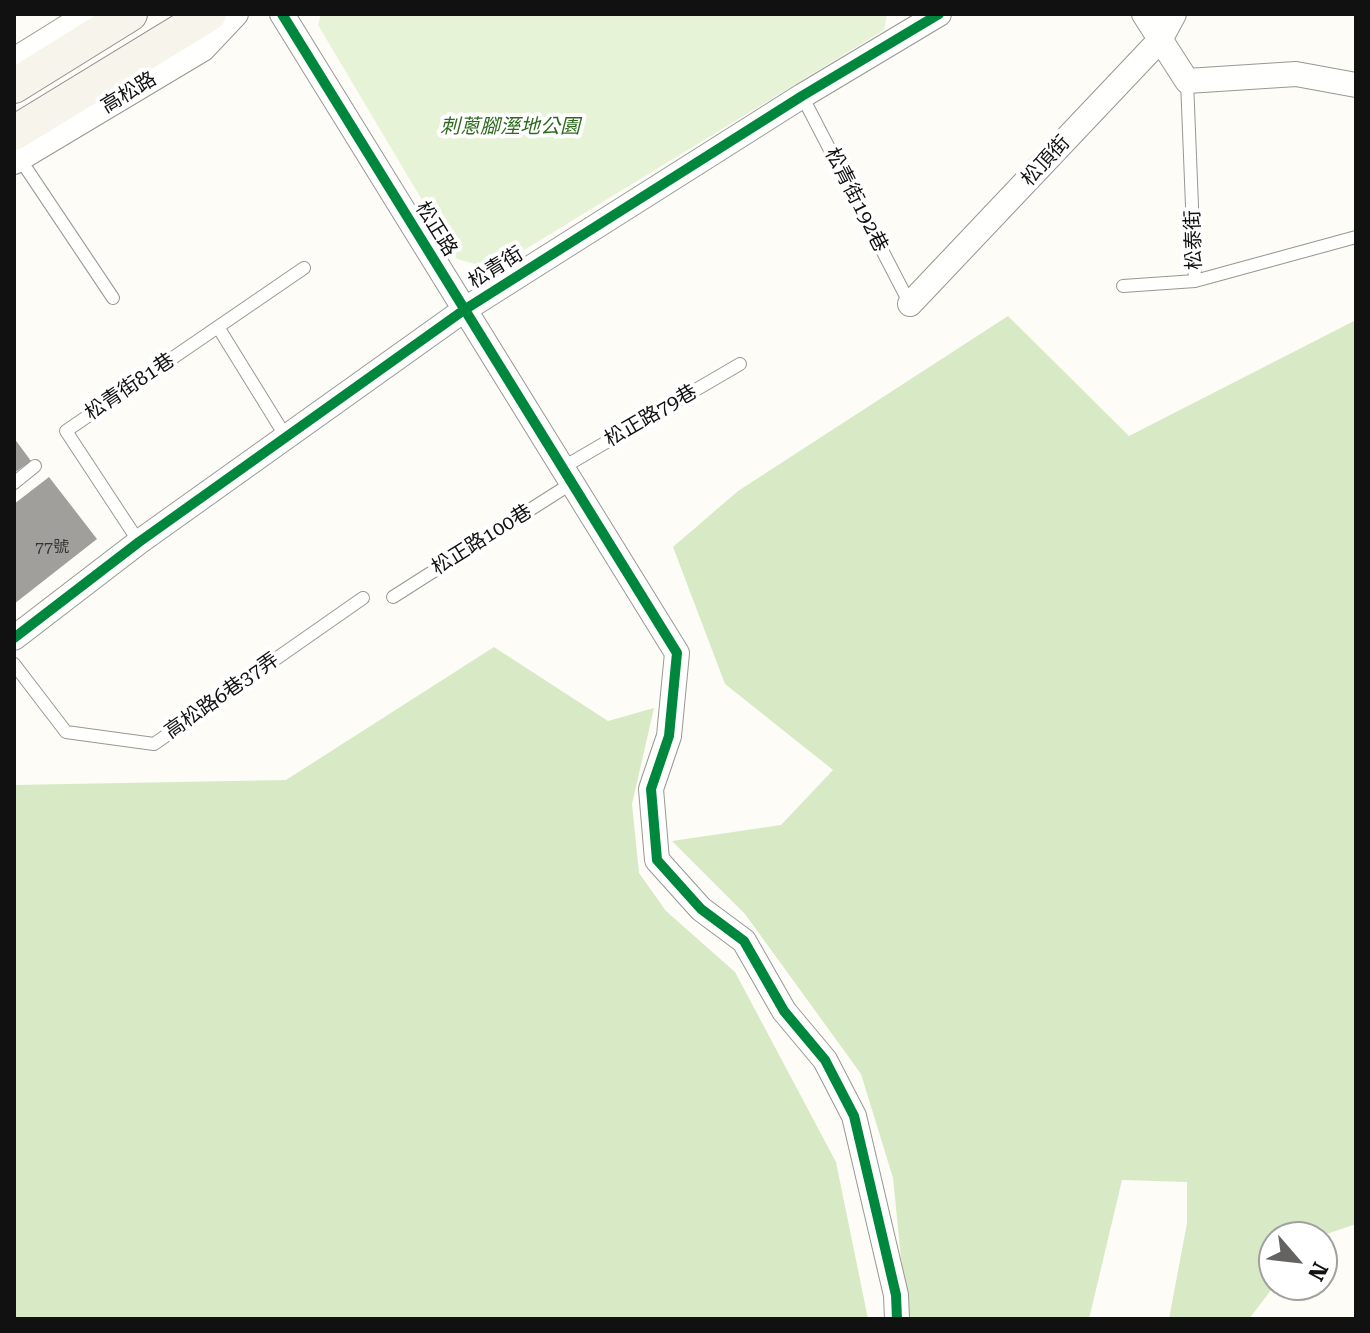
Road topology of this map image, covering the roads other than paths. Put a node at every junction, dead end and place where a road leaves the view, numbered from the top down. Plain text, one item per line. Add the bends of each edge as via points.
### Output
1 (88, 14) edge
2 (130, 14) edge
3 (236, 14) edge
4 (282, 14) edge
5 (1144, 14) edge
6 (1174, 14) edge
7 (930, 16) edge
8 (197, 21) edge
9 (1160, 40) junction
10 (14, 60) edge
11 (1187, 81) junction
12 (1356, 85) edge
13 (14, 86) edge
14 (802, 96) junction
15 (16, 151) edge
16 (1356, 237) edge
17 (304, 268) dead end
18 (1195, 281) junction
19 (1123, 286) dead end
20 (113, 298) dead end
21 (910, 304) joint
22 (464, 310) junction
23 (218, 327) junction
24 (740, 364) dead end
25 (286, 437) junction
26 (35, 466) dead end
27 (567, 475) junction
28 (14, 483) edge
29 (139, 542) junction
30 (393, 597) dead end
31 (363, 598) dead end
32 (14, 638) edge
33 (14, 664) edge
34 (897, 1319) edge

1 - 10 street
2 - 13 street
3 - 15 street, 高松路 via 203,49
4 - 22 street, 松正路
5 - 9 street
6 - 9 street, 松頂街
7 - 14 street, 松青街
8 - 15 street, 高松路
9 - 11 street
9 - 21 street, 松頂街
11 - 12 street via 1296,74
11 - 18 lane, 松泰街
14 - 21 lane, 松青街192巷
14 - 22 street, 松青街
15 - 20 lane
16 - 18 lane, 松泰街
17 - 23 lane, 松青街81巷
18 - 19 lane
22 - 25 street, 松青街
22 - 27 street, 松正路
23 - 25 lane
23 - 29 lane, 松青街81巷 via 66,431
24 - 27 lane, 松正路79巷
25 - 29 street, 松青街
26 - 28 lane
27 - 30 lane, 松正路100巷
27 - 34 street, 松正路 via 677,653 669,736 651,789 657,860 701,909 744,941 784,1011 825,1060 854,1116
29 - 32 street, 松青街
31 - 33 lane, 高松路6巷37弄 via 154,744 66,732

